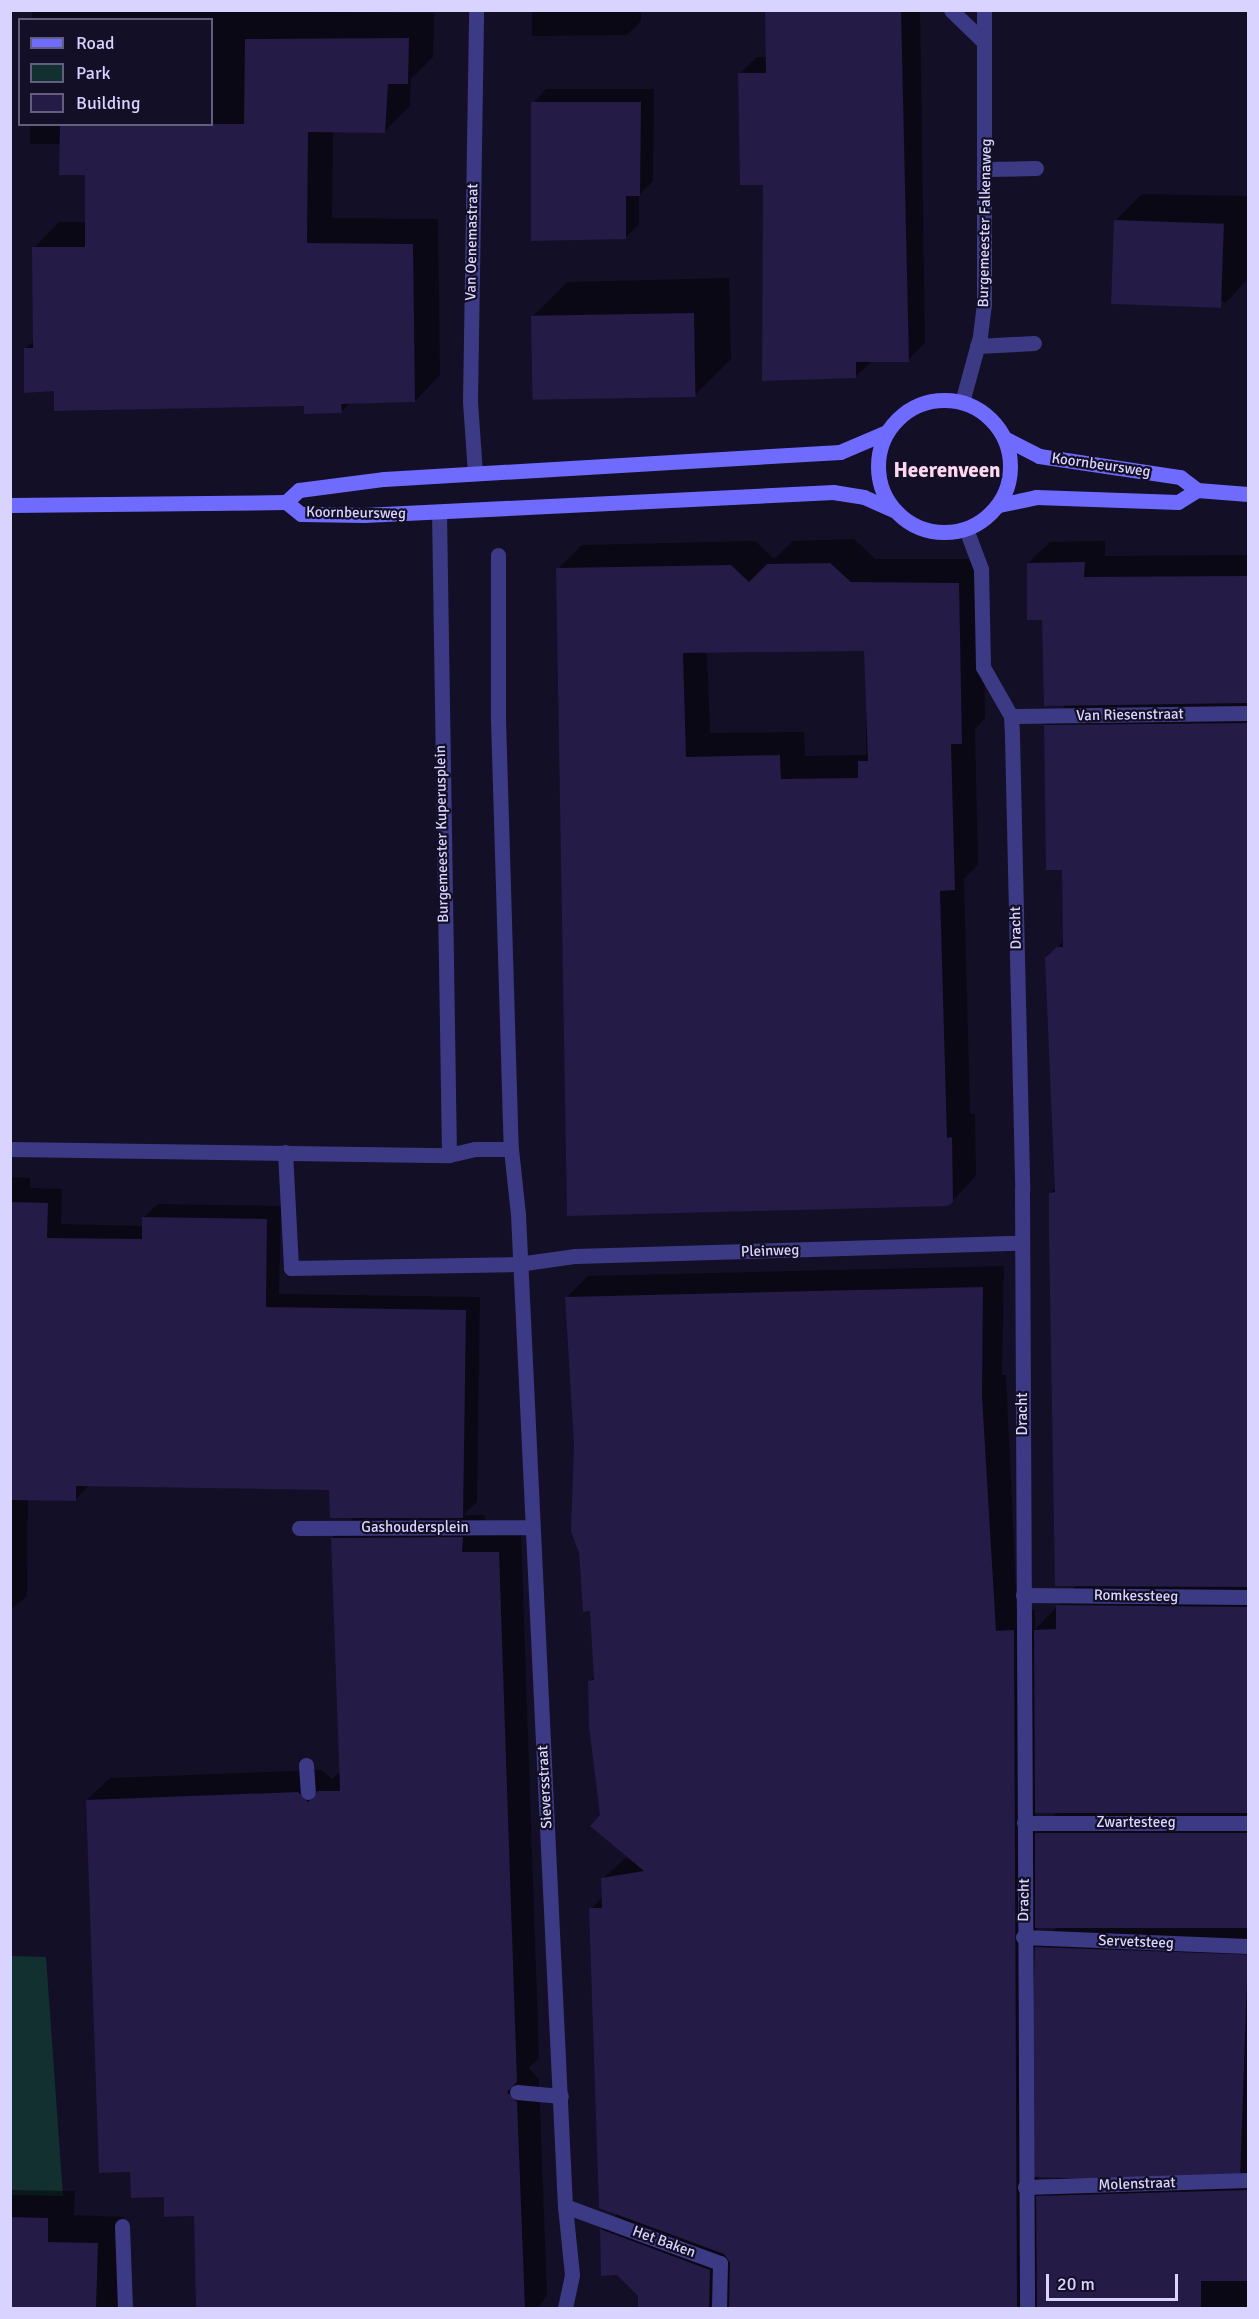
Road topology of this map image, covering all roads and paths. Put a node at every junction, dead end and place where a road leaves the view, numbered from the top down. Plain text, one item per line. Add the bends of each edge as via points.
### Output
1 (476, 10) edge
2 (951, 10) edge
3 (984, 10) edge
4 (984, 42) junction
5 (1036, 168) dead end
6 (986, 169) junction
7 (1034, 343) dead end
8 (977, 346) junction
9 (962, 402) junction
10 (887, 432) junction
11 (1004, 438) junction
12 (475, 473) junction
13 (1197, 490) junction
14 (1248, 494) edge
15 (286, 502) junction
16 (10, 505) edge
17 (999, 505) junction
18 (893, 510) junction
19 (439, 512) junction
20 (966, 529) junction
21 (498, 555) dead end
22 (1248, 713) edge
23 (1011, 716) junction
24 (10, 1149) edge
25 (511, 1149) junction
26 (285, 1152) junction
27 (449, 1155) junction
28 (1022, 1243) junction
29 (518, 1264) junction
30 (531, 1527) junction
31 (299, 1528) dead end
32 (1023, 1595) junction
33 (1248, 1597) edge
34 (306, 1765) dead end
35 (308, 1792) dead end
36 (1024, 1823) junction
37 (1248, 1823) edge
38 (1023, 1937) junction
39 (1248, 1946) edge
40 (517, 2092) dead end
41 (561, 2096) junction
42 (1248, 2180) edge
43 (1025, 2187) junction
44 (565, 2206) junction
45 (122, 2226) dead end
46 (125, 2308) edge
47 (565, 2308) edge
48 (719, 2308) edge
49 (1027, 2308) edge

1 - 12 street, Van Oenemastraat via 470,401
2 - 4 street
3 - 4 street, Burgemeester Falkenaweg
4 - 6 street, Burgemeester Falkenaweg
5 - 6 street
6 - 8 street, Burgemeester Falkenaweg via 984,303
7 - 8 street
8 - 9 street, Burgemeester Falkenaweg
9 - 10 main road via 940,400 920,405 901,415
9 - 11 main road via 991,420
10 - 12 main road, Koornbeursweg via 861,446 819,454
10 - 18 main road via 878,471
11 - 13 main road, Koornbeursweg via 1039,456 1180,477
11 - 17 main road via 1010,473
12 - 15 main road, Koornbeursweg via 364,480 299,490
13 - 14 main road, Koornbeursweg
13 - 17 main road, Koornbeursweg via 1178,502 1036,497
15 - 16 main road
15 - 19 main road, Koornbeursweg via 301,514
17 - 20 main road
18 - 19 main road, Koornbeursweg via 848,493 820,491
18 - 20 main road via 927,531 953,533
19 - 27 street, Burgemeester Kuperusplein
20 - 23 street, Dracht via 981,568 983,667
21 - 25 street via 498,719
22 - 23 street, Van Riesenstraat
23 - 28 street, Dracht
24 - 26 street
25 - 27 street via 475,1149
25 - 29 street via 518,1214
26 - 27 street
26 - 29 street via 291,1268
28 - 29 street, Pleinweg via 575,1256
28 - 32 street, Dracht
29 - 30 street, Sieversstraat
30 - 31 street, Gashoudersplein
30 - 41 street, Sieversstraat
32 - 33 street, Romkessteeg
32 - 36 street, Dracht
34 - 35 street
36 - 37 street, Zwartesteeg
36 - 38 street, Dracht
38 - 39 street, Servetsteeg
38 - 43 street, Dracht
40 - 41 street
41 - 44 street, Sieversstraat
42 - 43 street, Molenstraat
43 - 49 street, Dracht
44 - 47 street, Sieversstraat via 572,2275
44 - 48 street, Het Baken via 720,2263
45 - 46 street

